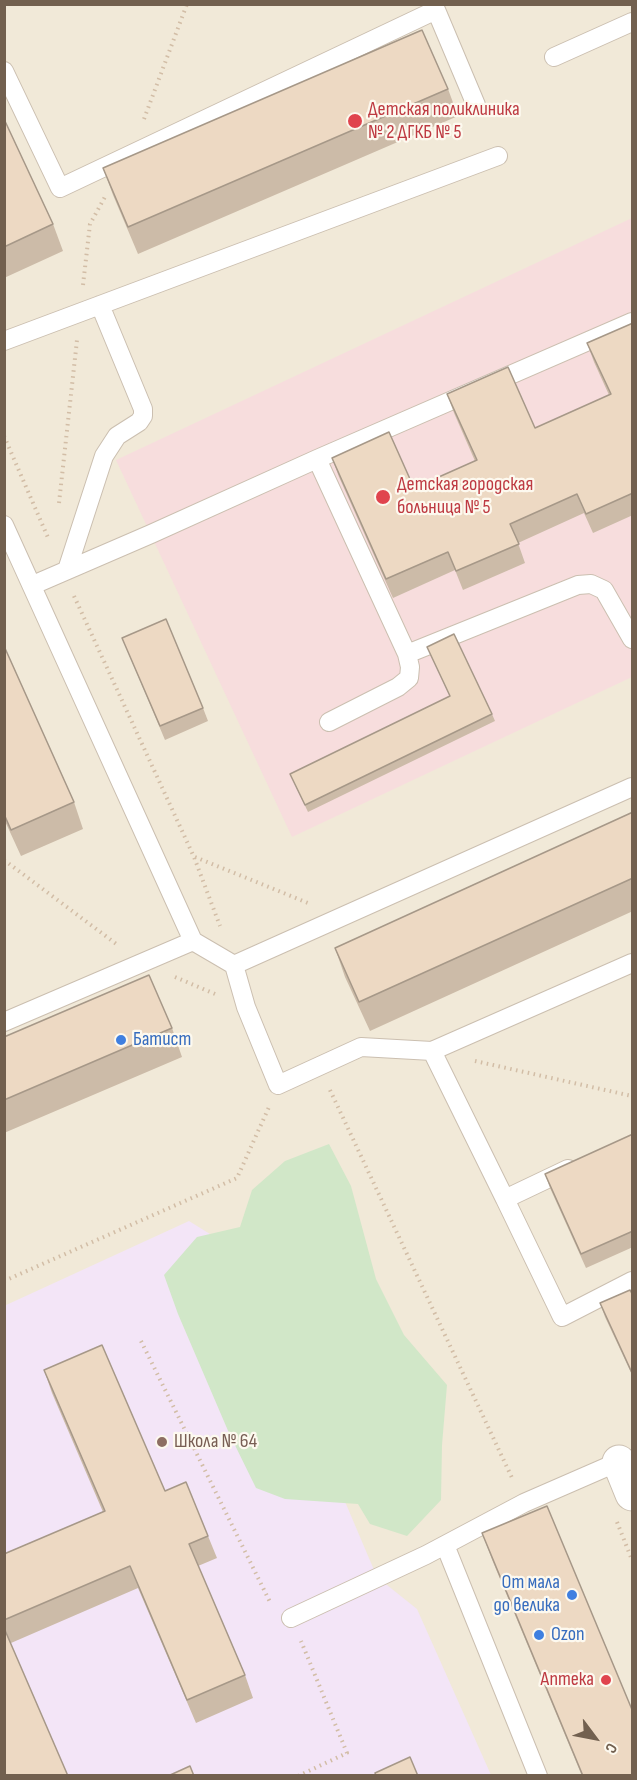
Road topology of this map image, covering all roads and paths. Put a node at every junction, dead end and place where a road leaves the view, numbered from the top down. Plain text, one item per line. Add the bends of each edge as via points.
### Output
1 (186, 4) edge
2 (633, 22) edge
3 (554, 57) dead end
4 (4, 72) edge
5 (476, 105) dead end
6 (131, 154) junction
7 (498, 156) dead end
8 (100, 305) junction
9 (80, 313) junction
10 (633, 322) edge
11 (4, 341) edge
12 (4, 436) edge
13 (317, 459) junction
14 (59, 506) dead end
15 (4, 525) edge
16 (65, 571) junction
17 (33, 585) junction
18 (633, 639) edge
19 (407, 654) junction
20 (329, 722) dead end
21 (633, 787) edge
22 (194, 857) junction
23 (342, 917) junction
24 (193, 940) junction
25 (633, 963) edge
26 (234, 965) junction
27 (4, 1022) edge
28 (432, 1051) junction
29 (318, 1066) junction
30 (278, 1085) junction
31 (633, 1096) edge
32 (580, 1164) edge
33 (505, 1199) junction
34 (4, 1281) edge
35 (633, 1281) edge
36 (141, 1341) dead end
37 (626, 1459) edge
38 (524, 1503) junction
39 (623, 1506) edge
40 (445, 1545) junction
41 (633, 1560) edge
42 (291, 1618) junction
43 (298, 1776) edge
44 (538, 1776) edge

1 - 6 path
2 - 3 lane
4 - 6 lane via 60,188
5 - 6 lane via 436,10
6 - 9 path via 90,224
7 - 8 lane
8 - 9 lane
8 - 16 lane via 143,416 117,436 104,456
9 - 11 lane
9 - 14 path
10 - 13 lane
12 - 16 path
13 - 16 lane
13 - 19 lane
15 - 17 lane
16 - 17 lane
16 - 22 path
17 - 24 lane
18 - 19 lane via 604,590 591,584 578,585
19 - 20 lane via 409,678
21 - 23 lane
22 - 23 path
22 - 26 path
23 - 26 lane
24 - 26 lane
24 - 27 lane
25 - 28 lane
26 - 30 lane via 246,1007
28 - 29 lane via 361,1047
28 - 31 path
28 - 33 lane
29 - 30 lane
29 - 38 path
30 - 34 path via 237,1178
32 - 33 lane
33 - 35 lane via 562,1317
36 - 42 path via 269,1602
37 - 38 lane
37 - 39 street
38 - 40 lane
39 - 41 path
40 - 42 lane
40 - 44 lane
42 - 43 path via 347,1753

